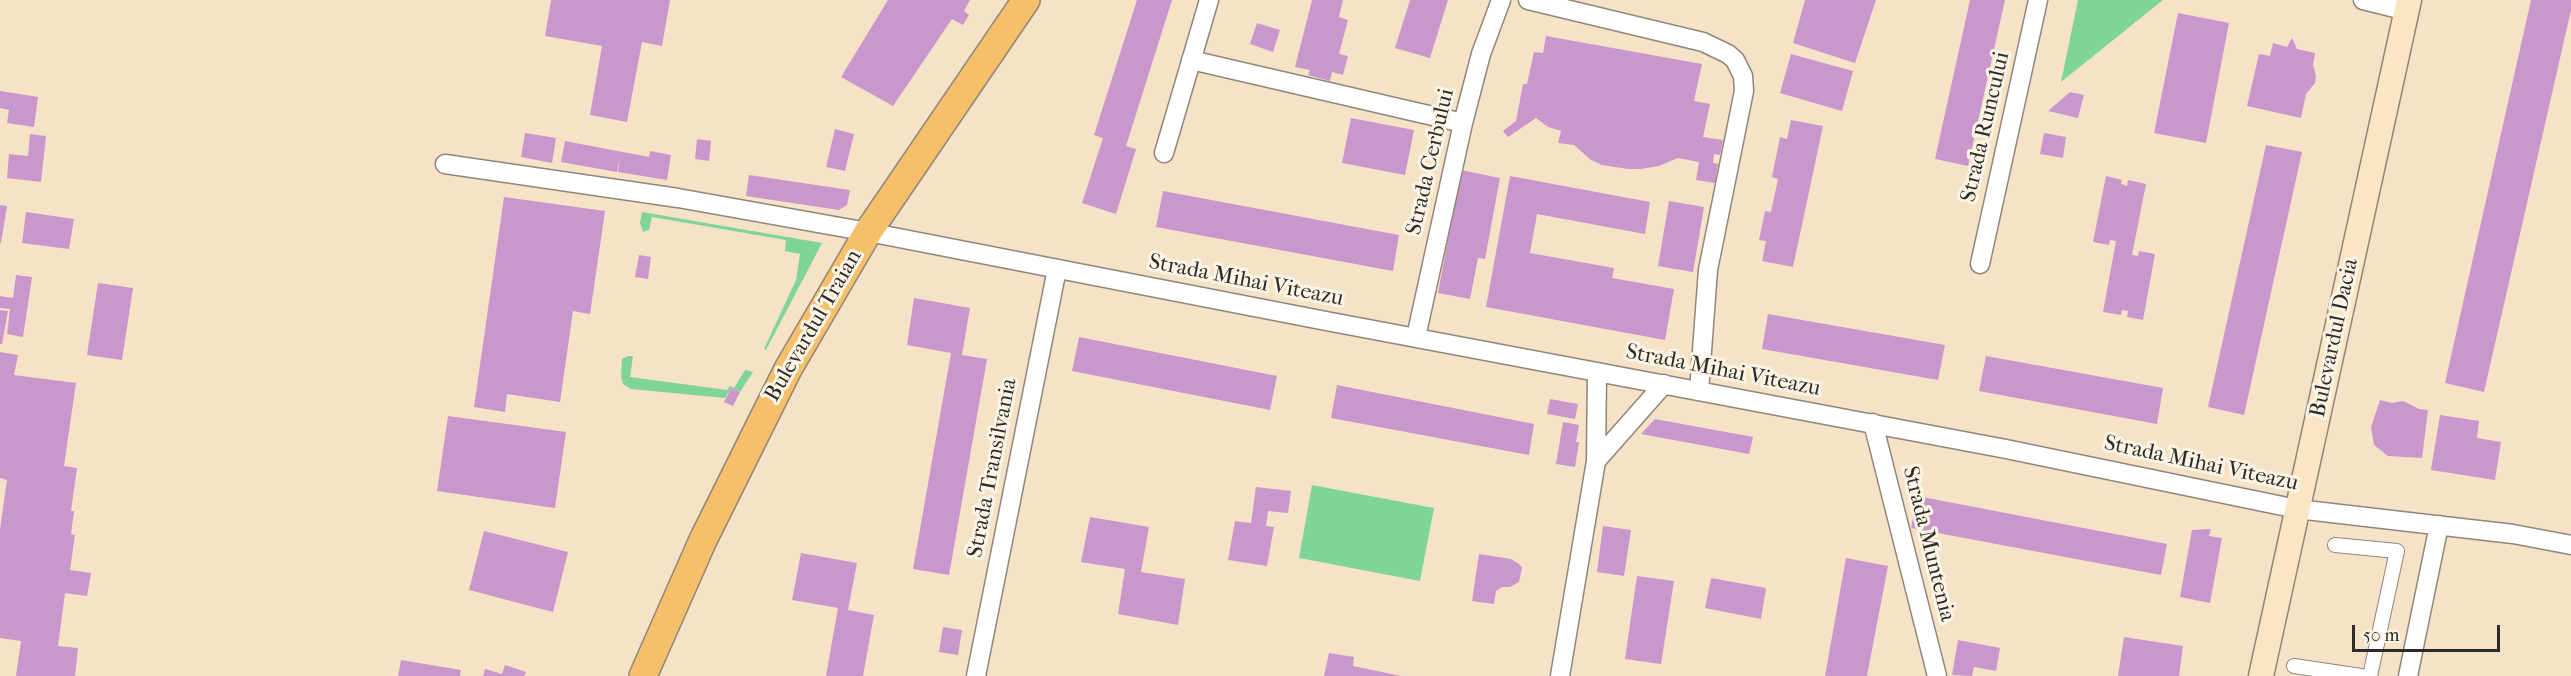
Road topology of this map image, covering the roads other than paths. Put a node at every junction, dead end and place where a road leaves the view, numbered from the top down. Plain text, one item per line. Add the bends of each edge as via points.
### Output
1 (1026, 0) edge
2 (1209, 0) edge
3 (1501, 0) edge
4 (1528, 0) edge
5 (2038, 0) edge
6 (2363, 0) edge
7 (2408, 5) edge
8 (1191, 60) junction
9 (1463, 123) junction
10 (1164, 153) dead end
11 (445, 164) dead end
12 (868, 232) junction
13 (1980, 264) dead end
14 (1057, 269) junction
15 (1416, 337) junction
16 (1597, 372) junction
17 (1664, 384) junction
18 (1699, 391) junction
19 (1873, 423) junction
20 (1596, 461) junction
21 (2297, 509) junction
22 (2439, 525) junction
23 (2571, 544) edge
24 (2335, 545) dead end
25 (2294, 666) dead end
26 (643, 676) edge
27 (976, 676) edge
28 (1560, 676) edge
29 (1937, 676) edge
30 (2261, 676) edge
31 (2361, 676) edge
32 (2370, 676) edge
33 (2408, 676) edge

1 - 12 main road, Bulevardul Traian
2 - 8 street
3 - 9 street, Strada Cerbului via 1481,54
4 - 18 street via 1703,42 1728,54 1743,76 1744,91 1708,270
5 - 13 street, Strada Runcului
6 - 7 street
7 - 21 main road, Bulevardul Dacia
8 - 9 street
8 - 10 street
9 - 15 street, Strada Cerbului
11 - 12 street, Strada Mihai Viteazu via 678,198
12 - 14 street, Strada Mihai Viteazu
12 - 26 main road, Bulevardul Traian via 774,394
14 - 15 street, Strada Mihai Viteazu
14 - 27 street, Strada Transilvania
15 - 16 street, Strada Mihai Viteazu
16 - 17 street, Strada Mihai Viteazu
16 - 20 street
17 - 18 street, Strada Mihai Viteazu
17 - 20 street
18 - 19 street, Strada Mihai Viteazu
19 - 21 street, Strada Mihai Viteazu
19 - 29 street, Strada Muntenia
20 - 28 street
21 - 22 street, Strada Mihai Viteazu
21 - 30 main road, Bulevardul Dacia
22 - 23 street, Strada Mihai Viteazu
22 - 33 street
24 - 32 street via 2397,551
25 - 31 street

